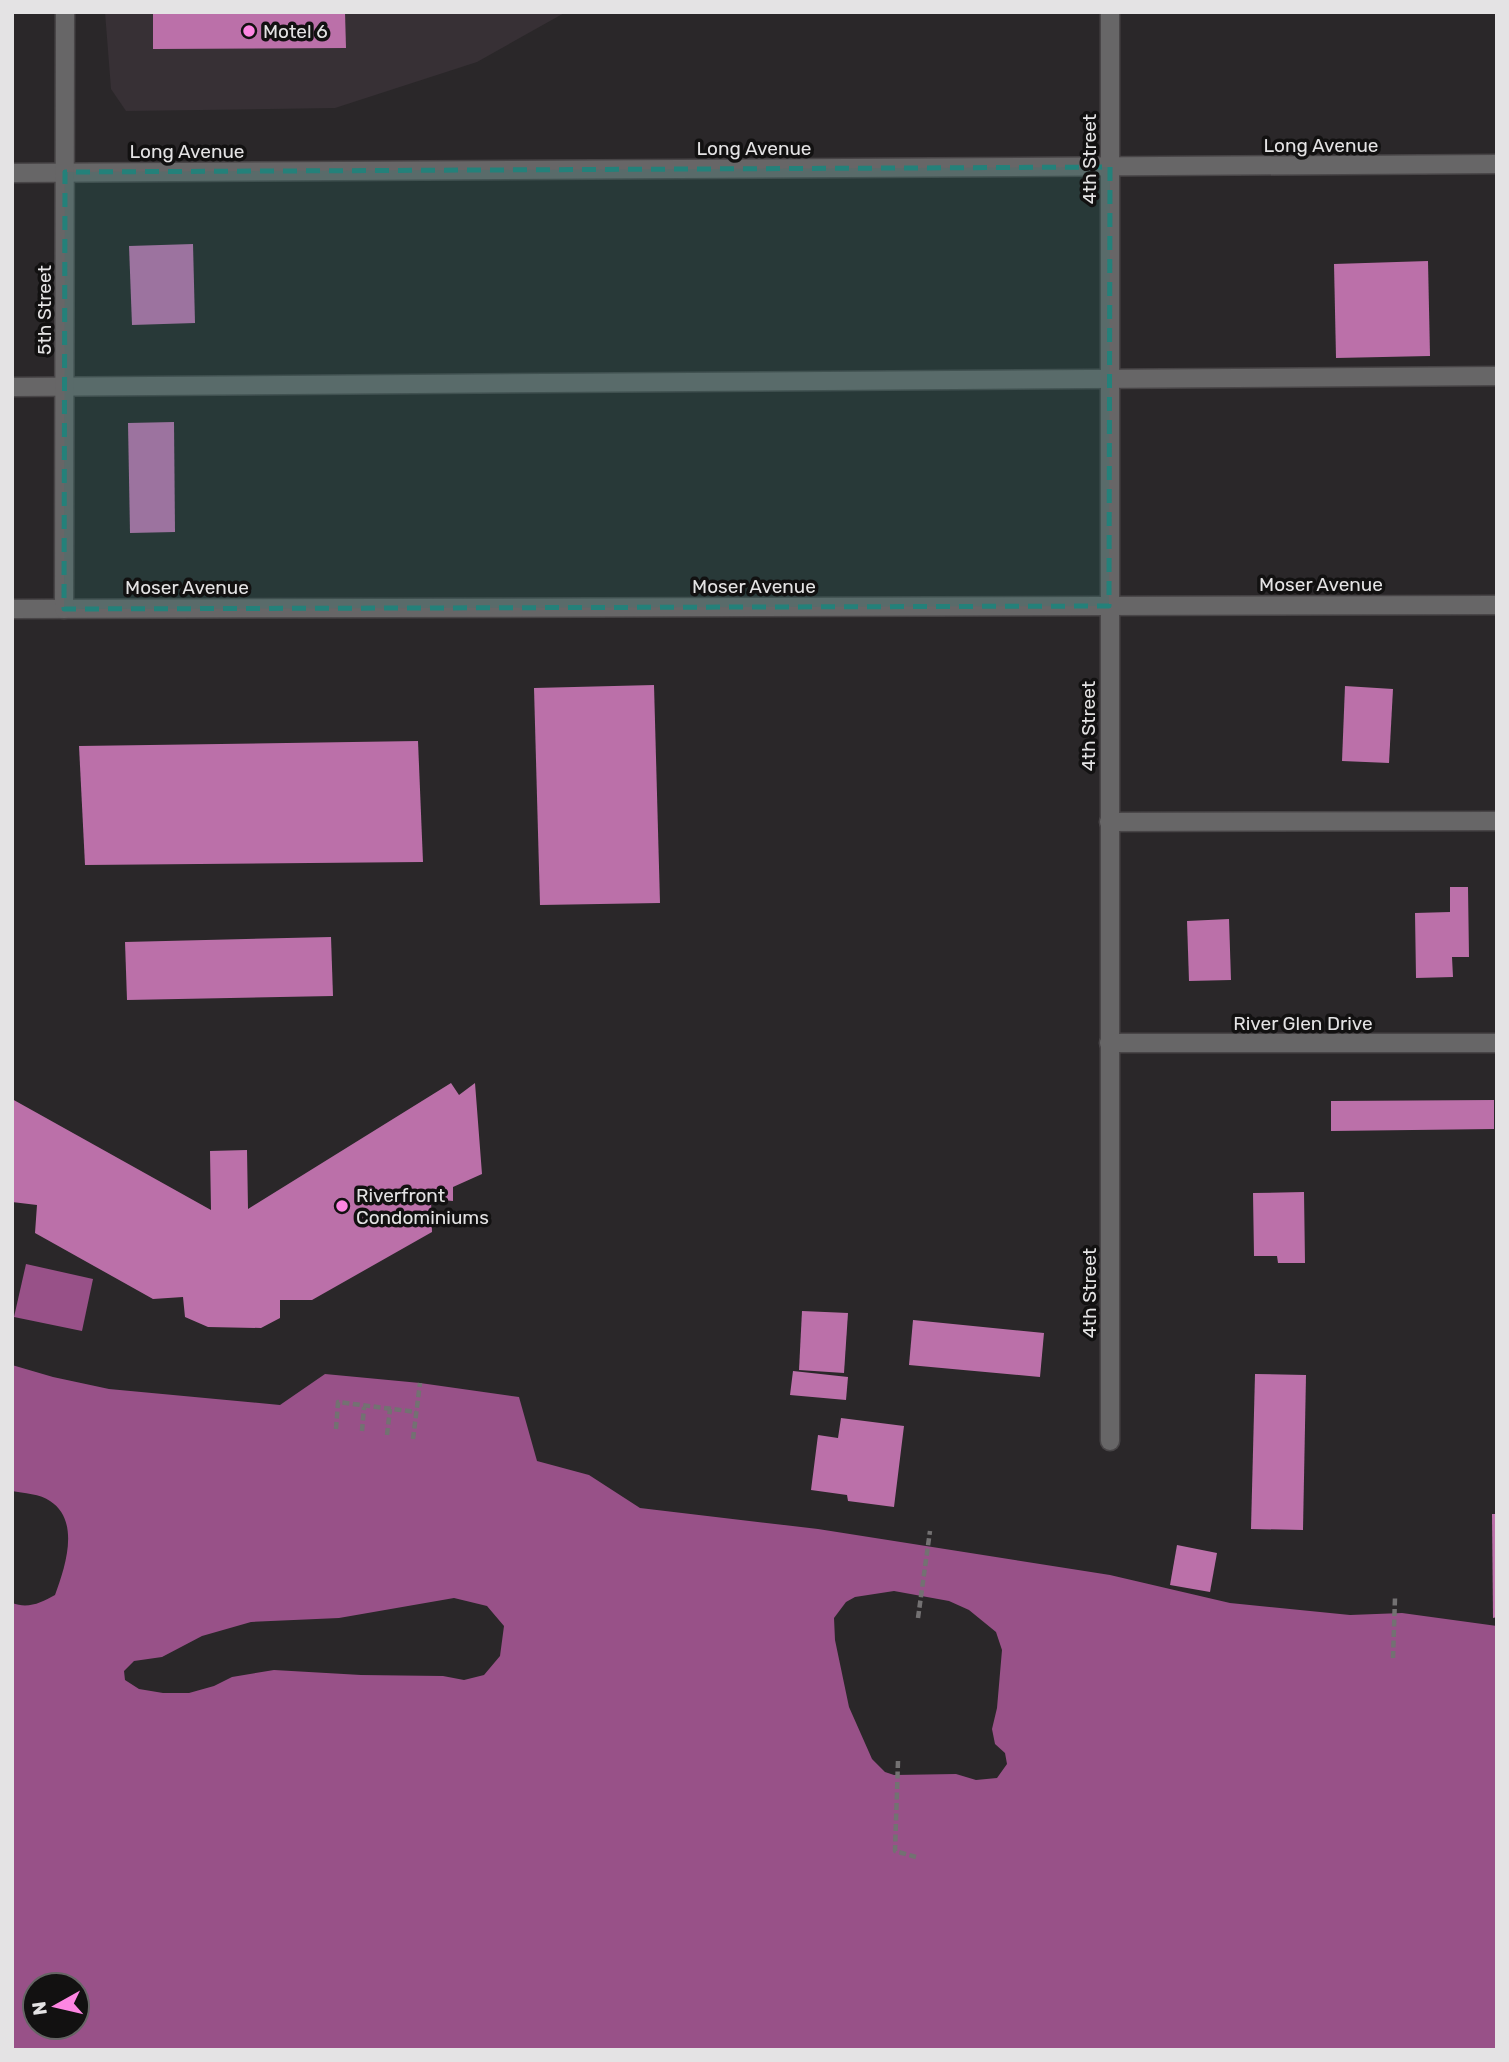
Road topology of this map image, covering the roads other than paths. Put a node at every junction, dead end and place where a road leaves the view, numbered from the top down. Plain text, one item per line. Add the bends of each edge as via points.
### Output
1 (65, 12) edge
2 (1110, 12) edge
3 (1497, 164) edge
4 (1110, 167) junction
5 (65, 172) junction
6 (12, 173) edge
7 (1497, 376) edge
8 (1110, 379) junction
9 (12, 387) edge
10 (65, 387) junction
11 (1497, 605) edge
12 (1109, 606) junction
13 (64, 608) junction
14 (12, 609) edge
15 (1497, 821) edge
16 (1109, 822) junction
17 (1109, 1043) junction
18 (1497, 1043) edge
19 (1110, 1441) dead end

1 - 5 street, 5th Street
2 - 4 street, 4th Street
3 - 4 street, Long Avenue
4 - 5 street, Long Avenue
4 - 8 street, 4th Street
5 - 6 street, Long Avenue
5 - 10 street, 5th Street
7 - 8 street
8 - 10 street
8 - 12 street, 4th Street
9 - 10 street
10 - 13 street, 5th Street
11 - 12 street, Moser Avenue
12 - 13 street, Moser Avenue
12 - 16 street, 4th Street
13 - 14 street, Moser Avenue
15 - 16 street
16 - 17 street, 4th Street
17 - 18 street, River Glen Drive
17 - 19 street, 4th Street

